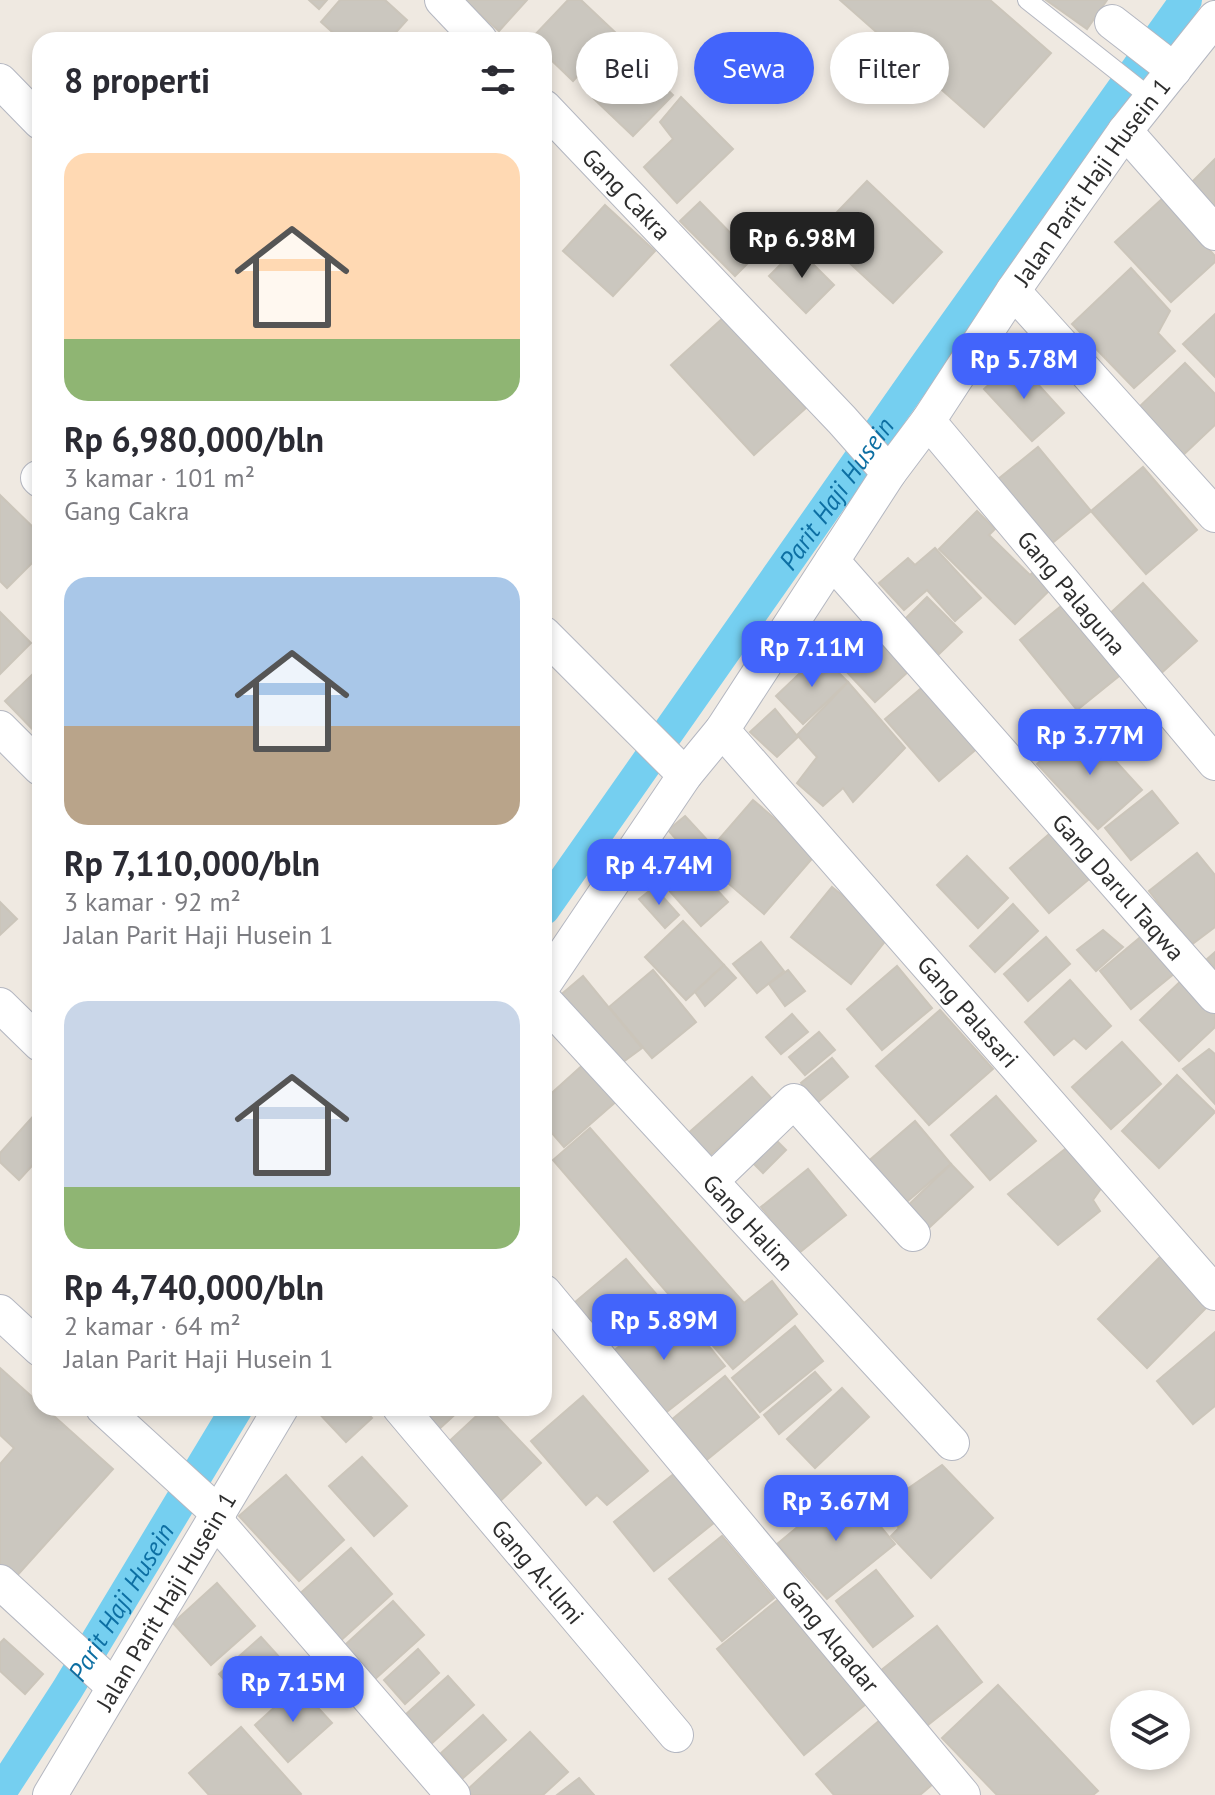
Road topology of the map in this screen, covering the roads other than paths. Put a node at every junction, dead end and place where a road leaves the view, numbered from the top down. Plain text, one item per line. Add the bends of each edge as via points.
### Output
1 (442, 0) edge
2 (1027, 0) edge
3 (1112, 22) dead end
4 (472, 32) edge
5 (1200, 49) edge
6 (0, 81) edge
7 (1151, 98) junction
8 (32, 114) edge
9 (552, 115) edge
10 (1125, 131) junction
11 (1215, 233) edge
12 (1013, 291) junction
13 (928, 421) junction
14 (881, 463) junction
15 (1215, 515) edge
16 (832, 561) junction
17 (552, 642) edge
18 (0, 728) edge
19 (722, 730) junction
20 (32, 760) edge
21 (1215, 763) edge
22 (676, 766) junction
23 (552, 971) edge
24 (1215, 996) edge
25 (0, 1005) edge
26 (552, 1009) edge
27 (32, 1036) edge
28 (711, 1181) junction
29 (913, 1234) dead end
30 (1215, 1293) edge
31 (552, 1302) edge
32 (0, 1312) edge
33 (32, 1342) edge
34 (112, 1416) edge
35 (276, 1416) edge
36 (407, 1416) edge
37 (952, 1443) dead end
38 (212, 1512) junction
39 (0, 1582) edge
40 (106, 1680) junction
41 (676, 1735) dead end
42 (50, 1795) edge
43 (453, 1795) edge
44 (963, 1795) edge

1 - 4 street
2 - 7 lane
3 - 5 street
5 - 7 street, Jalan Parit Haji Husein 1
6 - 8 street
7 - 10 street, Jalan Parit Haji Husein 1
9 - 14 street, Gang Cakra
10 - 11 street
10 - 12 street, Jalan Parit Haji Husein 1
12 - 13 street, Jalan Parit Haji Husein 1
12 - 15 street
13 - 14 street, Jalan Parit Haji Husein 1
13 - 21 street, Gang Palaguna
14 - 16 street, Jalan Parit Haji Husein 1
16 - 19 street, Jalan Parit Haji Husein 1
16 - 24 street, Gang Darul Taqwa
17 - 22 street
18 - 20 street
19 - 22 street, Jalan Parit Haji Husein 1
19 - 30 street, Gang Palasari
22 - 23 street, Jalan Parit Haji Husein 1
25 - 27 street
26 - 28 street, Gang Halim
28 - 29 street via 794,1101
28 - 37 street, Gang Halim
31 - 44 street, Gang Alqadar
32 - 33 street
34 - 38 street
35 - 38 street, Jalan Parit Haji Husein 1
36 - 41 street, Gang Al-llmi
38 - 40 street, Jalan Parit Haji Husein 1
38 - 43 street
39 - 40 street
40 - 42 street, Jalan Parit Haji Husein 1

